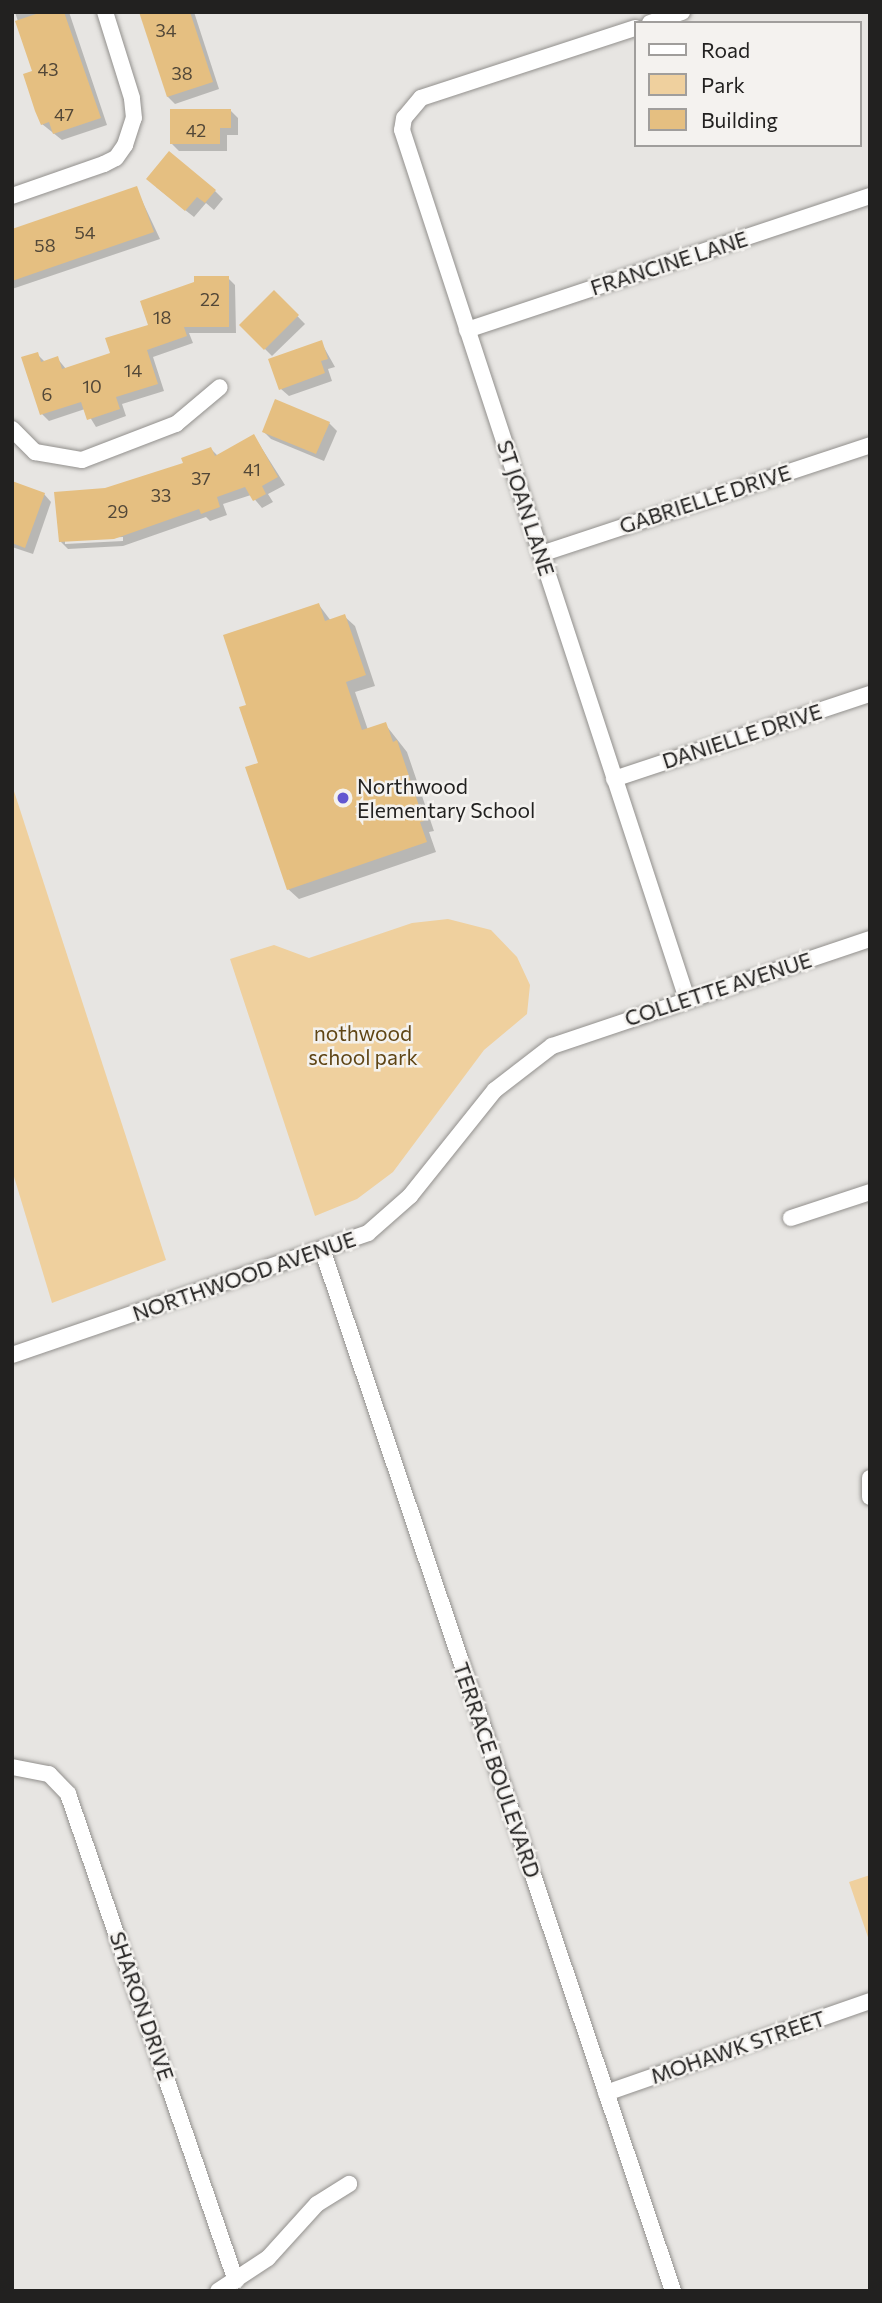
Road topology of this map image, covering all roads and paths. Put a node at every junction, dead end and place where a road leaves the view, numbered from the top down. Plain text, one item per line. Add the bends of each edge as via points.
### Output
1 (104, 12) edge
2 (682, 12) edge
3 (656, 21) edge
4 (634, 28) edge
5 (12, 196) edge
6 (870, 196) edge
7 (467, 330) junction
8 (220, 387) dead end
9 (12, 429) edge
10 (870, 445) edge
11 (541, 554) junction
12 (870, 694) edge
13 (614, 779) junction
14 (870, 939) edge
15 (687, 999) junction
16 (567, 1040) joint
17 (870, 1192) edge
18 (791, 1218) dead end
19 (322, 1249) junction
20 (12, 1355) edge
21 (870, 1478) edge
22 (870, 1497) edge
23 (12, 1767) edge
24 (870, 2001) edge
25 (606, 2092) junction
26 (349, 2184) dead end
27 (236, 2281) junction
28 (218, 2291) edge
29 (673, 2291) edge

1 - 5 street via 132,98 134,118 125,145 116,158 104,164
2 - 3 street
4 - 7 street, ST JOAN LANE via 421,98 404,118 402,130
6 - 7 street, FRANCINE LANE
7 - 11 street, ST JOAN LANE
8 - 9 street via 176,424 82,460 35,452
10 - 11 street, GABRIELLE DRIVE
11 - 13 street, ST JOAN LANE
12 - 13 street, DANIELLE DRIVE
13 - 15 street, ST JOAN LANE
14 - 15 street, COLLETTE AVENUE
15 - 16 street, COLLETTE AVENUE
16 - 19 street, NORTHWOOD AVENUE via 529,1060 495,1090 394,1213 368,1233
17 - 18 street
19 - 20 street, NORTHWOOD AVENUE
19 - 25 street, TERRACE BOULEVARD
21 - 22 street
23 - 27 street, SHARON DRIVE via 49,1773 68,1794
24 - 25 street, MOHAWK STREET
25 - 29 street, TERRACE BOULEVARD
26 - 27 street via 317,2204 268,2258
27 - 28 street

